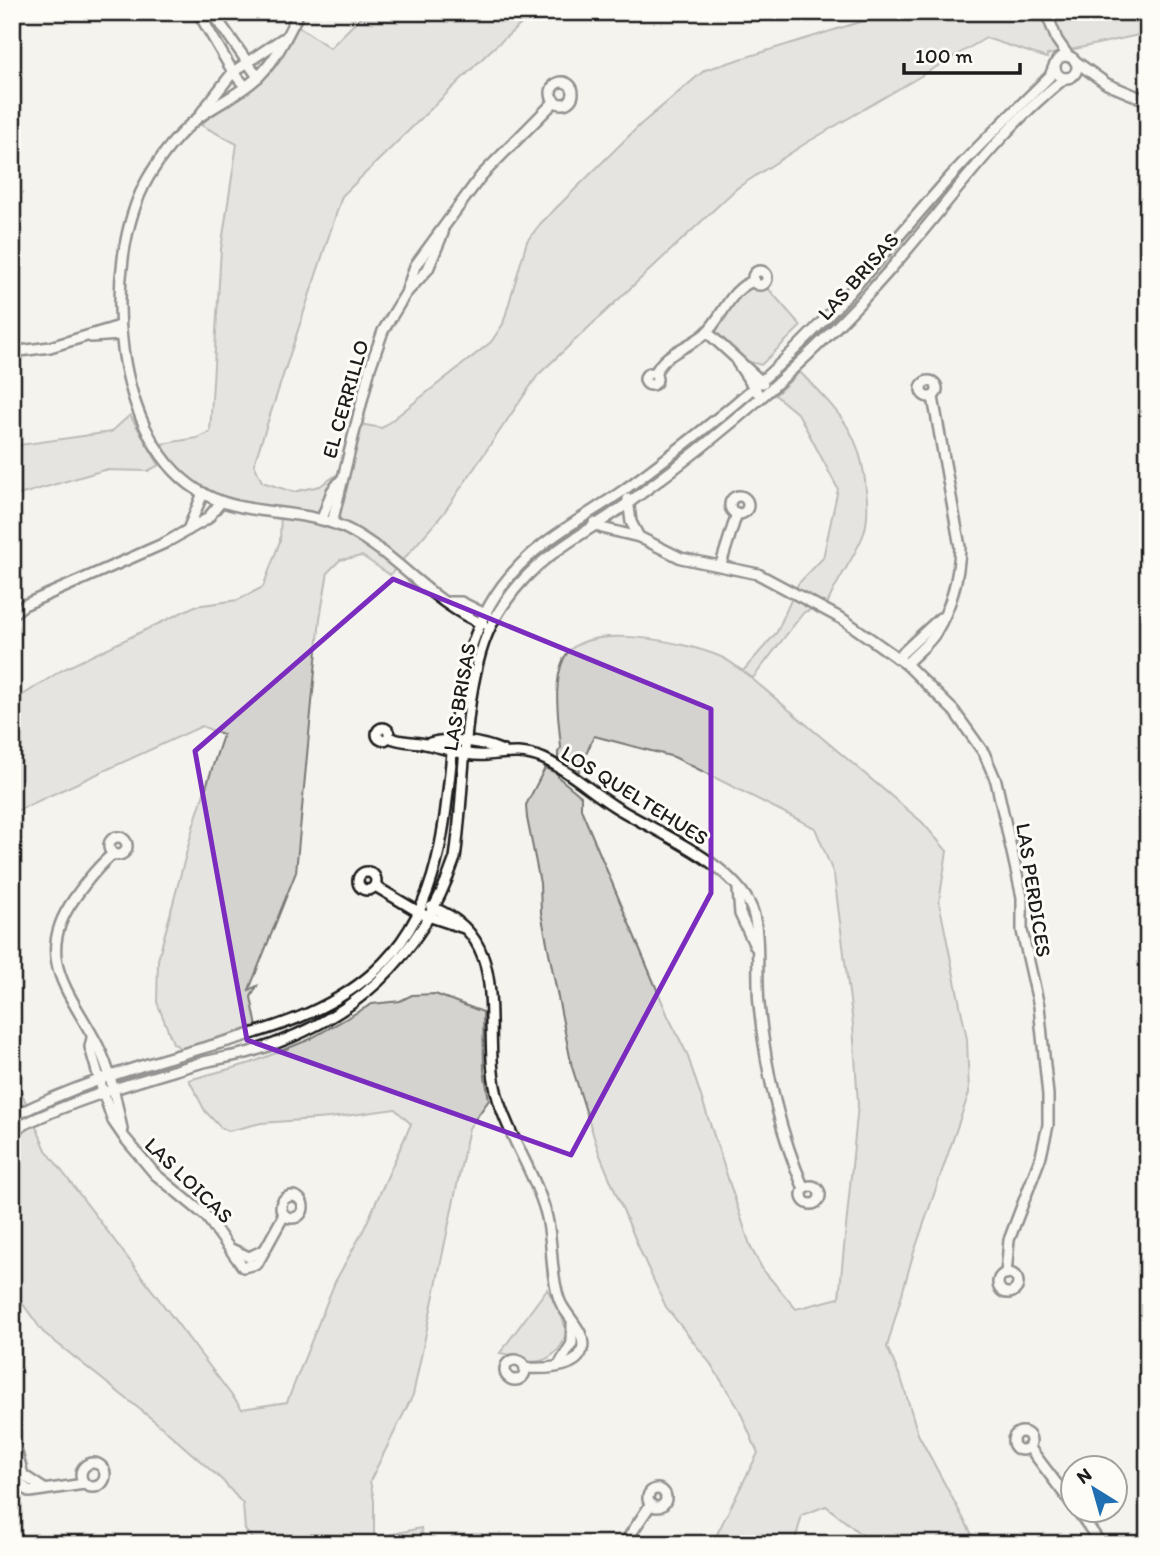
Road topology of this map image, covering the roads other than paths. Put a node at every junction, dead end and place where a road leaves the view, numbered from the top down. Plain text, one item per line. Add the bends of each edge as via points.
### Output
1 (198, 12) edge
2 (212, 12) edge
3 (299, 12) edge
4 (1046, 12) edge
5 (282, 39) junction
6 (1057, 40) junction
7 (1073, 59) junction
8 (247, 61) junction
9 (1055, 63) junction
10 (233, 72) junction
11 (1092, 75) junction
12 (258, 77) junction
13 (1068, 78) junction
14 (245, 86) junction
15 (1148, 101) edge
16 (554, 102) dead end
17 (198, 118) junction
18 (754, 281) dead end
19 (120, 331) junction
20 (707, 332) junction
21 (12, 352) edge
22 (737, 362) junction
23 (655, 374) dead end
24 (761, 381) junction
25 (753, 388) junction
26 (769, 389) junction
27 (761, 396) junction
28 (933, 397) dead end
29 (622, 491) junction
30 (202, 493) junction
31 (221, 502) junction
32 (630, 502) junction
33 (737, 513) dead end
34 (587, 514) junction
35 (327, 521) junction
36 (595, 525) junction
37 (187, 531) junction
38 (639, 537) junction
39 (721, 564) junction
40 (12, 605) edge
41 (24, 605) junction
42 (12, 614) edge
43 (481, 618) junction
44 (942, 618) junction
45 (493, 622) junction
46 (897, 658) junction
47 (906, 664) junction
48 (389, 737) dead end
49 (467, 743) junction
50 (454, 746) junction
51 (503, 751) junction
52 (466, 754) junction
53 (113, 854) dead end
54 (375, 886) dead end
55 (421, 909) junction
56 (433, 913) junction
57 (271, 1030) junction
58 (92, 1038) junction
59 (276, 1043) junction
60 (110, 1076) junction
61 (99, 1079) junction
62 (114, 1089) junction
63 (103, 1092) junction
64 (12, 1116) edge
65 (12, 1130) edge
66 (124, 1137) junction
67 (804, 1189) dead end
68 (284, 1215) dead end
69 (1006, 1274) dead end
70 (525, 1368) dead end
71 (12, 1434) edge
72 (1029, 1447) dead end
73 (84, 1484) dead end
74 (1058, 1485) edge
75 (651, 1504) dead end
76 (1087, 1524) edge
77 (624, 1544) edge
78 (1101, 1544) edge

1 - 10 street
2 - 8 street
3 - 5 street
4 - 6 street
5 - 8 street
5 - 12 street via 275,57
6 - 7 street
6 - 9 street
7 - 9 street via 1061,57
7 - 11 street
7 - 13 street via 1076,71
8 - 10 street
8 - 12 street
9 - 13 street via 1058,76
9 - 24 street, LAS BRISAS via 1050,76 952,174 880,261
10 - 14 street
10 - 17 street
11 - 13 street
11 - 15 street
12 - 14 street
13 - 26 street, LAS BRISAS via 953,192 861,301
14 - 17 street
16 - 35 street, EL CERRILLO via 481,176 444,228 428,269 406,293 383,331 341,480 332,491
17 - 19 street via 163,155 136,202 122,251
18 - 20 street via 741,287
19 - 21 street
19 - 30 street via 139,407 159,450
20 - 22 street
20 - 23 street via 664,359
22 - 24 street
22 - 25 street
24 - 25 street, LAS BRISAS
24 - 26 street
25 - 27 street
25 - 29 street, LAS BRISAS
26 - 27 street, LAS BRISAS
27 - 32 street, LAS BRISAS
28 - 44 street via 960,547 955,586
29 - 32 street
29 - 34 street, LAS BRISAS
30 - 31 street
30 - 37 street
31 - 35 street
31 - 37 street
32 - 36 street, LAS BRISAS
32 - 38 street via 631,522
33 - 39 street
34 - 36 street
34 - 43 street, LAS BRISAS via 532,550
35 - 43 street via 365,540 409,576 449,602 461,602
36 - 38 street, LAS PERDICES
36 - 45 street, LAS BRISAS via 545,556
37 - 41 street
38 - 39 street, LAS PERDICES via 681,558
39 - 46 street, LAS PERDICES via 758,575 805,598
40 - 41 street
41 - 42 street
43 - 45 street
43 - 50 street, LAS BRISAS via 469,651
44 - 46 street
44 - 47 street via 936,633
45 - 49 street, LAS BRISAS via 480,651
46 - 47 street, LAS PERDICES
47 - 69 street, LAS PERDICES via 954,711 984,753 998,788 1022,897 1025,956 1038,1006 1048,1125 1030,1189 1009,1240
48 - 50 street, LOS QUELTEHUES
49 - 50 street, LOS QUELTEHUES
49 - 51 street, LOS QUELTEHUES
49 - 52 street, LAS BRISAS
50 - 52 street, LOS QUELTEHUES
50 - 55 street, LAS BRISAS via 441,847
51 - 52 street, LOS QUELTEHUES
51 - 67 street, LOS QUELTEHUES via 555,764 620,810 702,857 723,872 748,901 754,915 758,1002 767,1062 778,1113
52 - 56 street, LAS BRISAS via 455,859
53 - 58 street, LAS LOICAS via 70,904 55,938 59,975
54 - 55 street
55 - 56 street
55 - 57 street, LAS BRISAS via 397,947 374,971 344,995
56 - 59 street, LAS BRISAS via 401,959 363,996 331,1018
56 - 70 street via 456,919 479,945 488,971 490,1056 497,1097 545,1211 556,1291 571,1322 572,1343 559,1365
57 - 59 street
57 - 60 street, LAS BRISAS
58 - 60 street, LAS LOICAS
58 - 61 street, LAS LOICAS
59 - 62 street, LAS BRISAS
60 - 61 street, LAS BRISAS
60 - 62 street, LAS LOICAS
61 - 63 street, LAS LOICAS
61 - 64 street, LAS BRISAS
62 - 63 street, LAS BRISAS
62 - 66 street, LAS LOICAS
63 - 65 street, LAS BRISAS
63 - 66 street, LAS LOICAS
66 - 68 street, LAS LOICAS via 155,1174 206,1216 229,1247 249,1257 264,1250
71 - 73 street via 23,1475 44,1489
72 - 74 street
75 - 77 street
76 - 78 street

